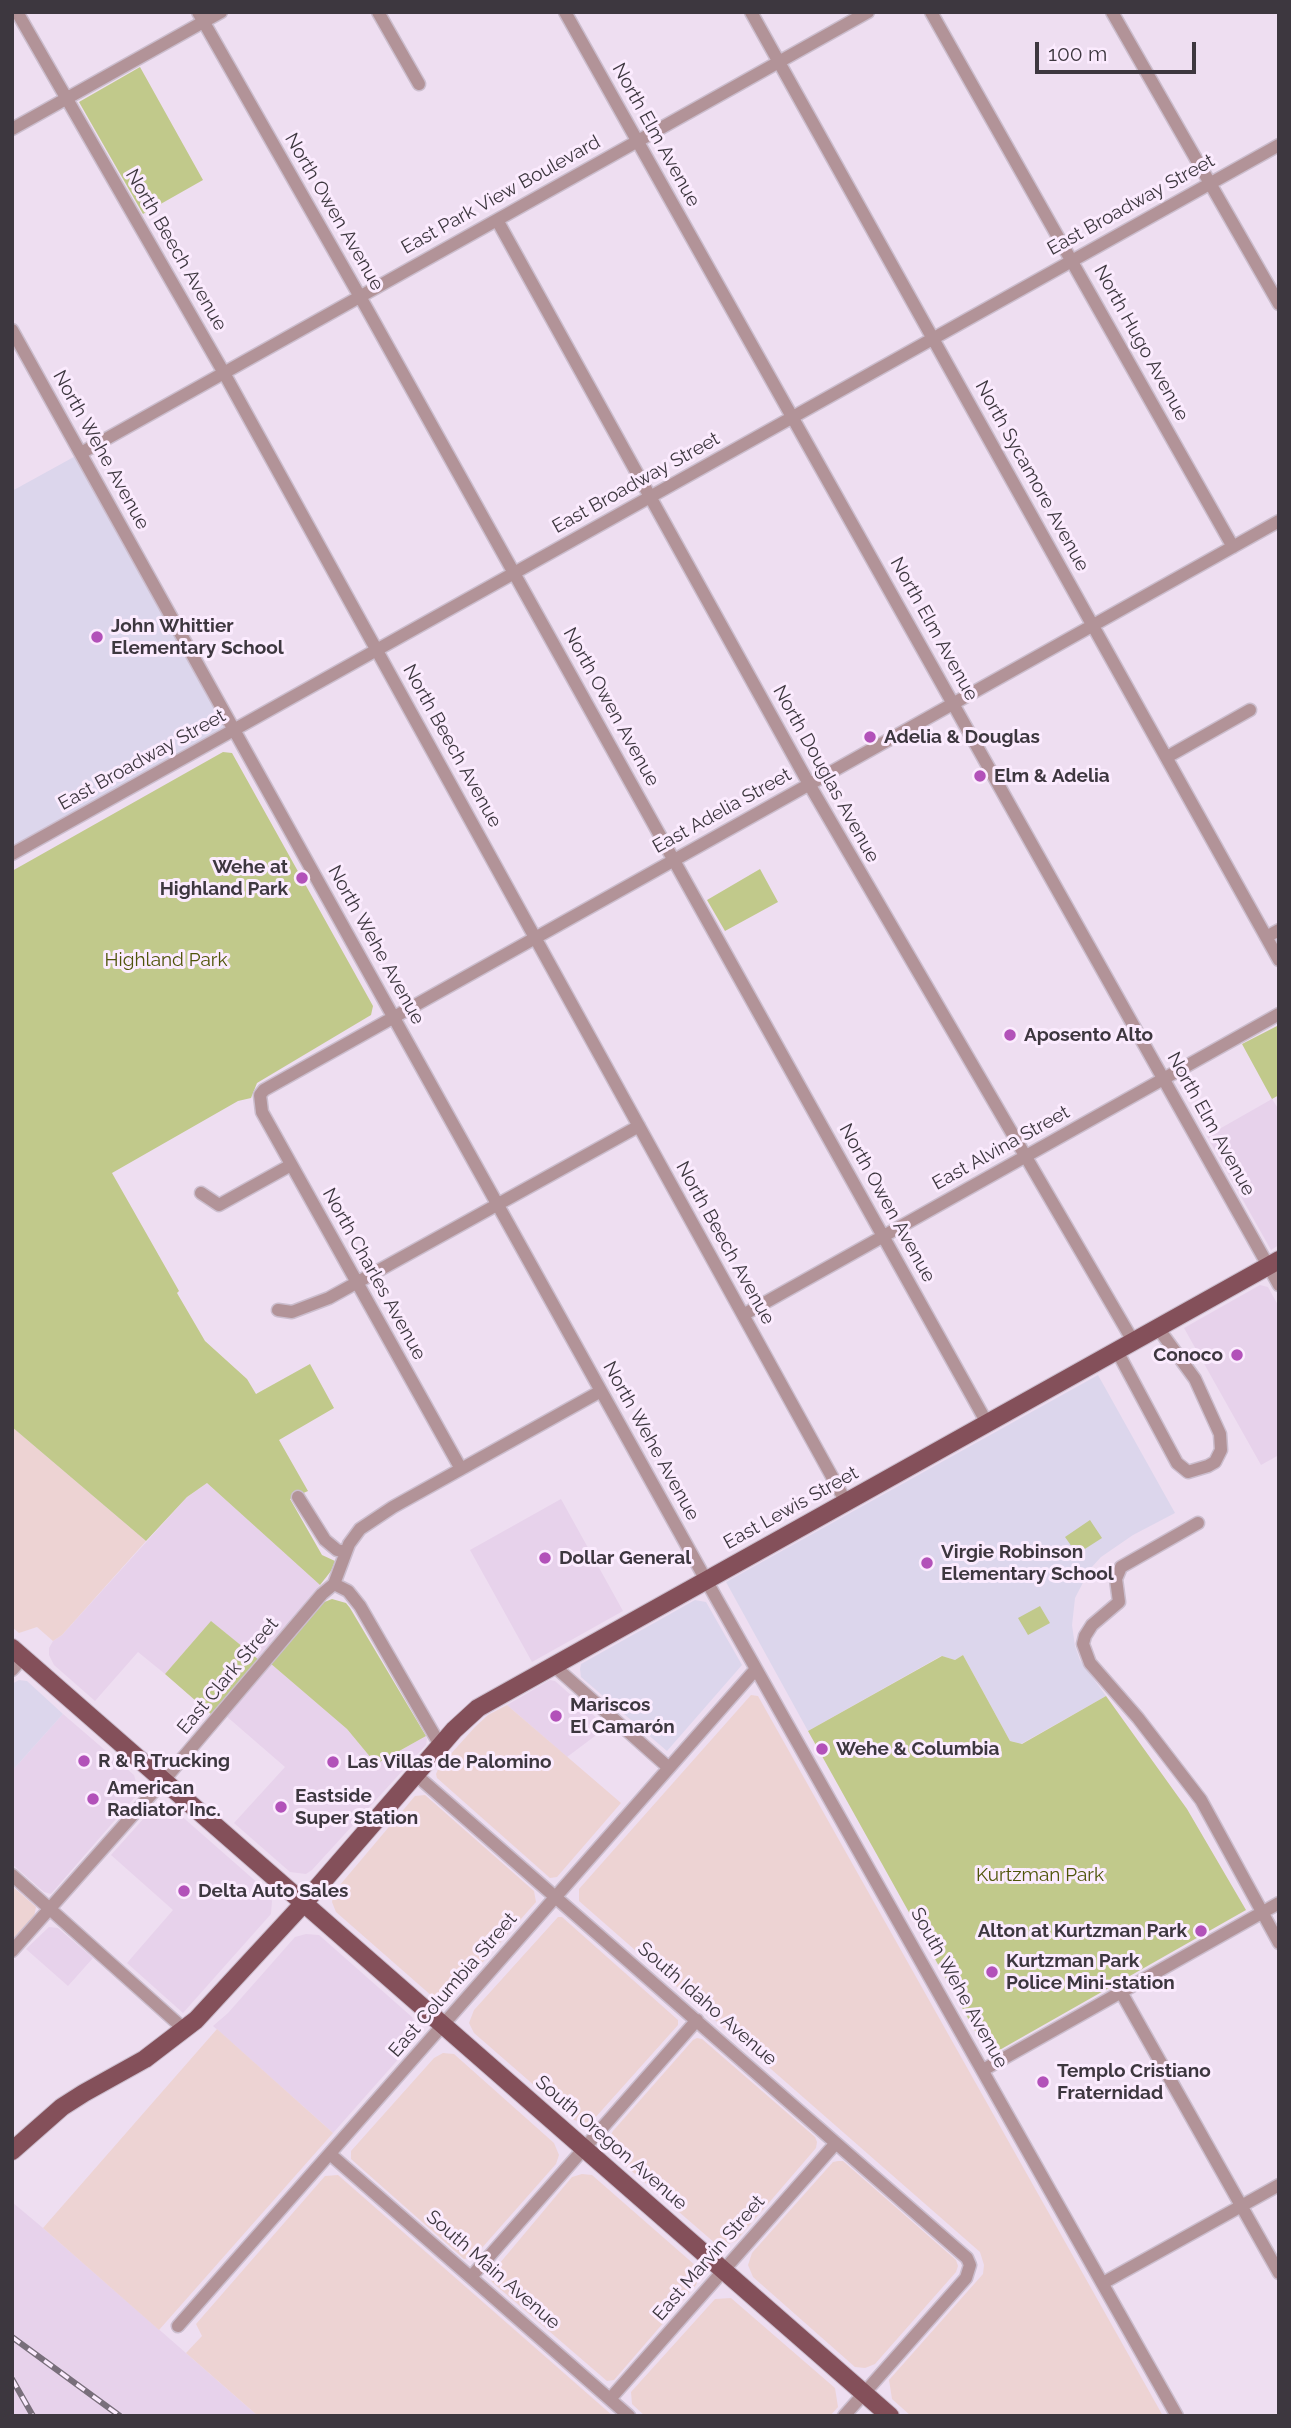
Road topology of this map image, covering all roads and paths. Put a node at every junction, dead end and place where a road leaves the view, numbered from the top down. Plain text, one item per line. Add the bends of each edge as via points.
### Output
1 (17, 12) edge
2 (221, 12) edge
3 (378, 12) edge
4 (565, 12) edge
5 (751, 12) edge
6 (868, 12) edge
7 (931, 12) edge
8 (1112, 12) edge
9 (200, 17) edge
10 (779, 62) junction
11 (419, 84) dead end
12 (67, 99) junction
13 (12, 130) edge
14 (638, 141) junction
15 (1279, 145) edge
16 (1210, 183) junction
17 (498, 220) junction
18 (1072, 260) junction
19 (360, 297) junction
20 (1279, 304) edge
21 (12, 330) edge
22 (933, 338) junction
23 (224, 373) junction
24 (793, 417) junction
25 (81, 453) junction
26 (650, 497) junction
27 (1279, 521) edge
28 (1233, 547) junction
29 (514, 573) junction
30 (1093, 625) junction
31 (377, 650) junction
32 (954, 703) junction
33 (1250, 710) dead end
34 (234, 730) junction
35 (1167, 757) junction
36 (809, 784) junction
37 (12, 854) edge
38 (674, 860) junction
39 (1279, 930) edge
40 (1266, 937) junction
41 (535, 938) junction
42 (1279, 960) edge
43 (1279, 1014) edge
44 (394, 1017) junction
45 (1164, 1079) junction
46 (260, 1096) joint
47 (639, 1126) junction
48 (1025, 1157) junction
49 (291, 1165) junction
50 (201, 1193) dead end
51 (498, 1205) junction
52 (883, 1236) junction
53 (1273, 1263) edge
54 (356, 1284) junction
55 (1279, 1285) edge
56 (278, 1310) dead end
57 (743, 1315) junction
58 (1158, 1328) junction
59 (1133, 1341) junction
60 (1117, 1351) junction
61 (601, 1391) junction
62 (987, 1423) junction
63 (461, 1469) junction
64 (298, 1497) dead end
65 (846, 1502) junction
66 (1198, 1523) dead end
67 (346, 1552) junction
68 (706, 1580) junction
69 (334, 1584) junction
70 (16, 1659) edge
71 (552, 1665) junction
72 (756, 1669) junction
73 (440, 1745) junction
74 (669, 1769) junction
75 (415, 1774) junction
76 (163, 1780) junction
77 (12, 1875) edge
78 (556, 1897) junction
79 (304, 1903) junction
80 (1279, 1903) edge
81 (50, 1908) junction
82 (1262, 1913) junction
83 (1279, 1943) edge
84 (12, 1951) edge
85 (1121, 1992) junction
86 (697, 2020) junction
87 (443, 2026) junction
88 (185, 2031) junction
89 (983, 2070) junction
90 (836, 2143) junction
91 (585, 2147) junction
92 (12, 2151) edge
93 (330, 2154) junction
94 (1279, 2185) edge
95 (1241, 2206) junction
96 (724, 2270) junction
97 (1279, 2273) edge
98 (471, 2277) junction
99 (1102, 2283) junction
100 (178, 2326) dead end
101 (864, 2393) junction
102 (610, 2399) junction
103 (629, 2416) edge
104 (844, 2416) edge
105 (890, 2416) edge
106 (1177, 2416) edge

1 - 12 street, North Beech Avenue
2 - 9 street
3 - 11 street
4 - 14 street, North Elm Avenue
5 - 10 street, North Sycamore Avenue
6 - 10 street, East Park View Boulevard
7 - 18 street, North Hugo Avenue
8 - 16 street
9 - 12 street
9 - 19 street, North Owen Avenue
10 - 14 street, East Park View Boulevard
10 - 22 street, North Sycamore Avenue
12 - 13 street
12 - 23 street, North Beech Avenue
14 - 17 street, East Park View Boulevard
14 - 24 street, North Elm Avenue
15 - 16 street, East Broadway Street
16 - 18 street, East Broadway Street
16 - 20 street
17 - 19 street, East Park View Boulevard
17 - 26 street, North Douglas Avenue
18 - 22 street, East Broadway Street
18 - 28 street, North Hugo Avenue
19 - 23 street, East Park View Boulevard
19 - 29 street, North Owen Avenue
21 - 25 street, North Wehe Avenue
22 - 24 street, East Broadway Street
22 - 30 street, North Sycamore Avenue
23 - 25 street, East Park View Boulevard
23 - 31 street, North Beech Avenue
24 - 26 street, East Broadway Street
24 - 32 street, North Elm Avenue
25 - 34 street, North Wehe Avenue
26 - 29 street, East Broadway Street
26 - 36 street, North Douglas Avenue
27 - 28 street, East Adelia Street
28 - 30 street, East Adelia Street
29 - 31 street, East Broadway Street
29 - 38 street, North Owen Avenue
30 - 32 street, East Adelia Street
30 - 35 street, North Sycamore Avenue
31 - 34 street, East Broadway Street
31 - 41 street, North Beech Avenue
32 - 36 street, East Adelia Street
32 - 45 street, North Elm Avenue
33 - 35 street
34 - 37 street, East Broadway Street
34 - 44 street, North Wehe Avenue
35 - 40 street, North Sycamore Avenue
36 - 38 street, East Adelia Street
36 - 48 street, North Douglas Avenue
38 - 41 street, East Adelia Street
38 - 52 street, North Owen Avenue
39 - 40 street
40 - 42 street, North Sycamore Avenue
41 - 44 street, East Adelia Street
41 - 47 street, North Beech Avenue
43 - 45 street, East Alvina Street
44 - 46 street, East Adelia Street via 271,1085
44 - 51 street, North Wehe Avenue
45 - 48 street, East Alvina Street
45 - 53 street, North Elm Avenue
46 - 49 street, North Charles Avenue via 262,1112
47 - 51 street
47 - 57 street, North Beech Avenue
48 - 52 street, East Alvina Street
48 - 59 street, North Douglas Avenue
49 - 50 street via 219,1205
49 - 54 street, North Charles Avenue
51 - 54 street
51 - 61 street, North Wehe Avenue
52 - 57 street, East Alvina Street
52 - 62 street, North Owen Avenue
53 - 55 street, North Elm Avenue
53 - 58 main road, East Lewis Street
54 - 56 street via 310,1307
54 - 63 street, North Charles Avenue
57 - 65 street, North Beech Avenue
58 - 59 main road, East Lewis Street
58 - 60 street via 1195,1379 1220,1434 1221,1450 1208,1466 1188,1472 1177,1463
59 - 60 main road, East Lewis Street
60 - 62 main road, East Lewis Street
61 - 63 street
61 - 68 street, North Wehe Avenue
62 - 65 main road, East Lewis Street
63 - 67 street via 369,1521 352,1537
64 - 67 street via 325,1540
65 - 68 main road, East Lewis Street
66 - 82 street via 1121,1567 1116,1579 1119,1602 1092,1625 1083,1644 1090,1663 1201,1800
67 - 69 street
68 - 71 main road, East Lewis Street
68 - 72 street, South Wehe Avenue
69 - 73 street via 348,1591 360,1606
69 - 76 street, East Clark Street
70 - 76 main road, South Oregon Avenue
71 - 73 main road, East Lewis Street via 478,1708
71 - 74 street
72 - 74 street, East Columbia Street
72 - 89 street, South Wehe Avenue
73 - 75 main road, East Lewis Street
74 - 78 street, East Columbia Street
75 - 78 street, South Idaho Avenue
75 - 79 main road, East Lewis Street
76 - 79 main road, South Oregon Avenue
76 - 81 street, East Clark Street
77 - 81 street
78 - 86 street, South Idaho Avenue
78 - 87 street, East Columbia Street
79 - 87 main road, South Oregon Avenue
79 - 88 main road, East Lewis Street
80 - 82 street
81 - 84 street, East Clark Street
81 - 88 street
82 - 83 street
82 - 85 street
85 - 89 street
85 - 95 street
86 - 90 street, South Idaho Avenue
86 - 91 street
87 - 91 main road, South Oregon Avenue
87 - 93 street, East Columbia Street
88 - 92 main road, East Lewis Street via 62,2108
89 - 99 street, South Wehe Avenue
90 - 96 street, East Marvin Street
90 - 101 street, South Idaho Avenue via 962,2252 970,2265 966,2278
91 - 96 main road, South Oregon Avenue
91 - 98 street
93 - 98 street, South Main Avenue
93 - 100 street, East Columbia Street
94 - 95 street
95 - 97 street
95 - 99 street
96 - 101 main road, South Oregon Avenue
96 - 102 street, East Marvin Street
98 - 102 street, South Main Avenue
99 - 106 street, South Wehe Avenue
101 - 104 street
101 - 105 main road, South Oregon Avenue
102 - 103 street, South Main Avenue

